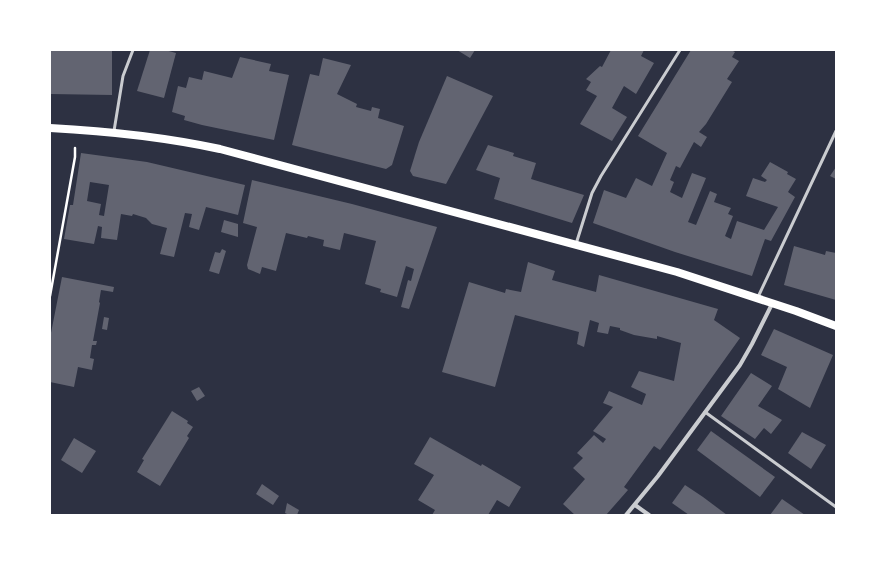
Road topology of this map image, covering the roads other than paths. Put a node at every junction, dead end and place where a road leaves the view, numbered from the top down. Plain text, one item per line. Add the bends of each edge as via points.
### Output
1 (133, 50) edge
2 (680, 50) edge
3 (50, 128) edge
4 (836, 131) edge
5 (114, 133) junction
6 (576, 244) junction
7 (757, 298) junction
8 (772, 303) junction
9 (836, 326) edge
10 (705, 412) junction
11 (636, 505) junction
12 (836, 507) edge
13 (626, 515) edge
14 (649, 515) edge

1 - 5 lane via 123,76
2 - 6 lane via 592,192
3 - 5 main road
4 - 7 lane
5 - 6 main road via 220,149
6 - 7 main road via 677,272
7 - 8 main road
8 - 9 main road
8 - 10 street via 740,365
10 - 11 street
10 - 12 lane
11 - 13 street
11 - 14 street

